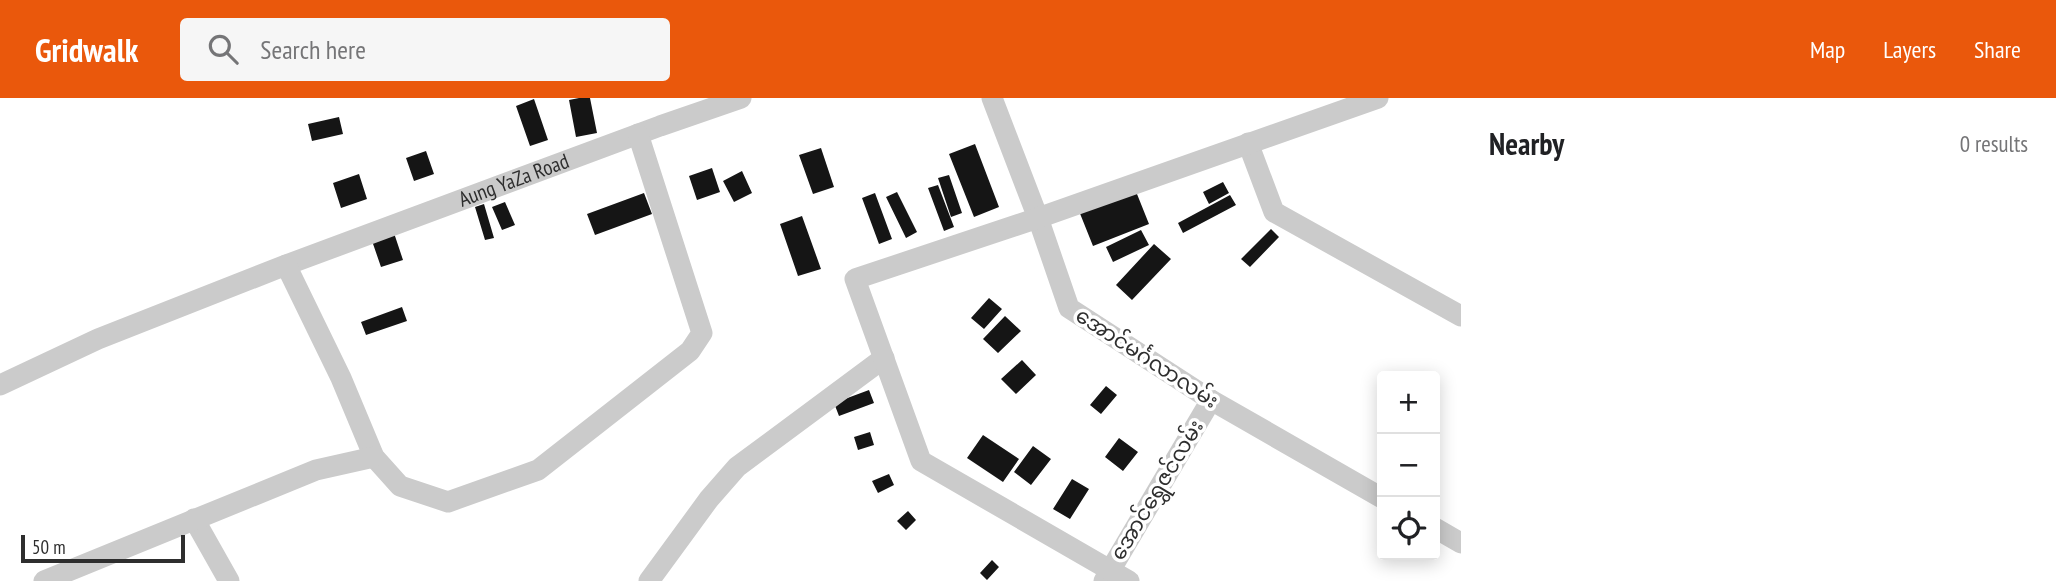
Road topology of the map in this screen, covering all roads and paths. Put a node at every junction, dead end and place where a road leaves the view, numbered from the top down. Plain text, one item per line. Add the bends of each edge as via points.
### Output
1 (741, 98) edge
2 (992, 98) edge
3 (1378, 98) edge
4 (638, 134) junction
5 (1248, 143) junction
6 (1038, 218) junction
7 (286, 265) junction
8 (1461, 316) edge
9 (884, 358) junction
10 (0, 385) edge
11 (1211, 400) junction
12 (374, 457) junction
13 (1380, 497) edge
14 (194, 519) junction
15 (1440, 531) edge
16 (1461, 544) edge
17 (1107, 576) edge
18 (44, 581) edge
19 (229, 581) edge
20 (649, 581) edge
21 (1129, 581) edge

1 - 4 street, Aung YaZa Road
2 - 6 street, အောင်မင်္ဂလာလမ်း
3 - 5 street
4 - 7 street, Aung YaZa Road
4 - 12 street via 702,333 690,351 538,470 448,502 400,486
5 - 6 street
5 - 8 street via 1274,212
6 - 9 street via 855,279
6 - 11 street, အောင်မင်္ဂလာလမ်း via 1069,308
7 - 10 street, Aung YaZa Road via 98,339
7 - 12 street
9 - 17 street via 921,461
9 - 20 street via 737,467
11 - 13 street, အောင်မင်္ဂလာလမ်း
11 - 17 street, အောင်ရွှေဇင်လမ်း
12 - 14 street via 316,470
14 - 18 street
14 - 19 street
15 - 16 street
17 - 21 street

